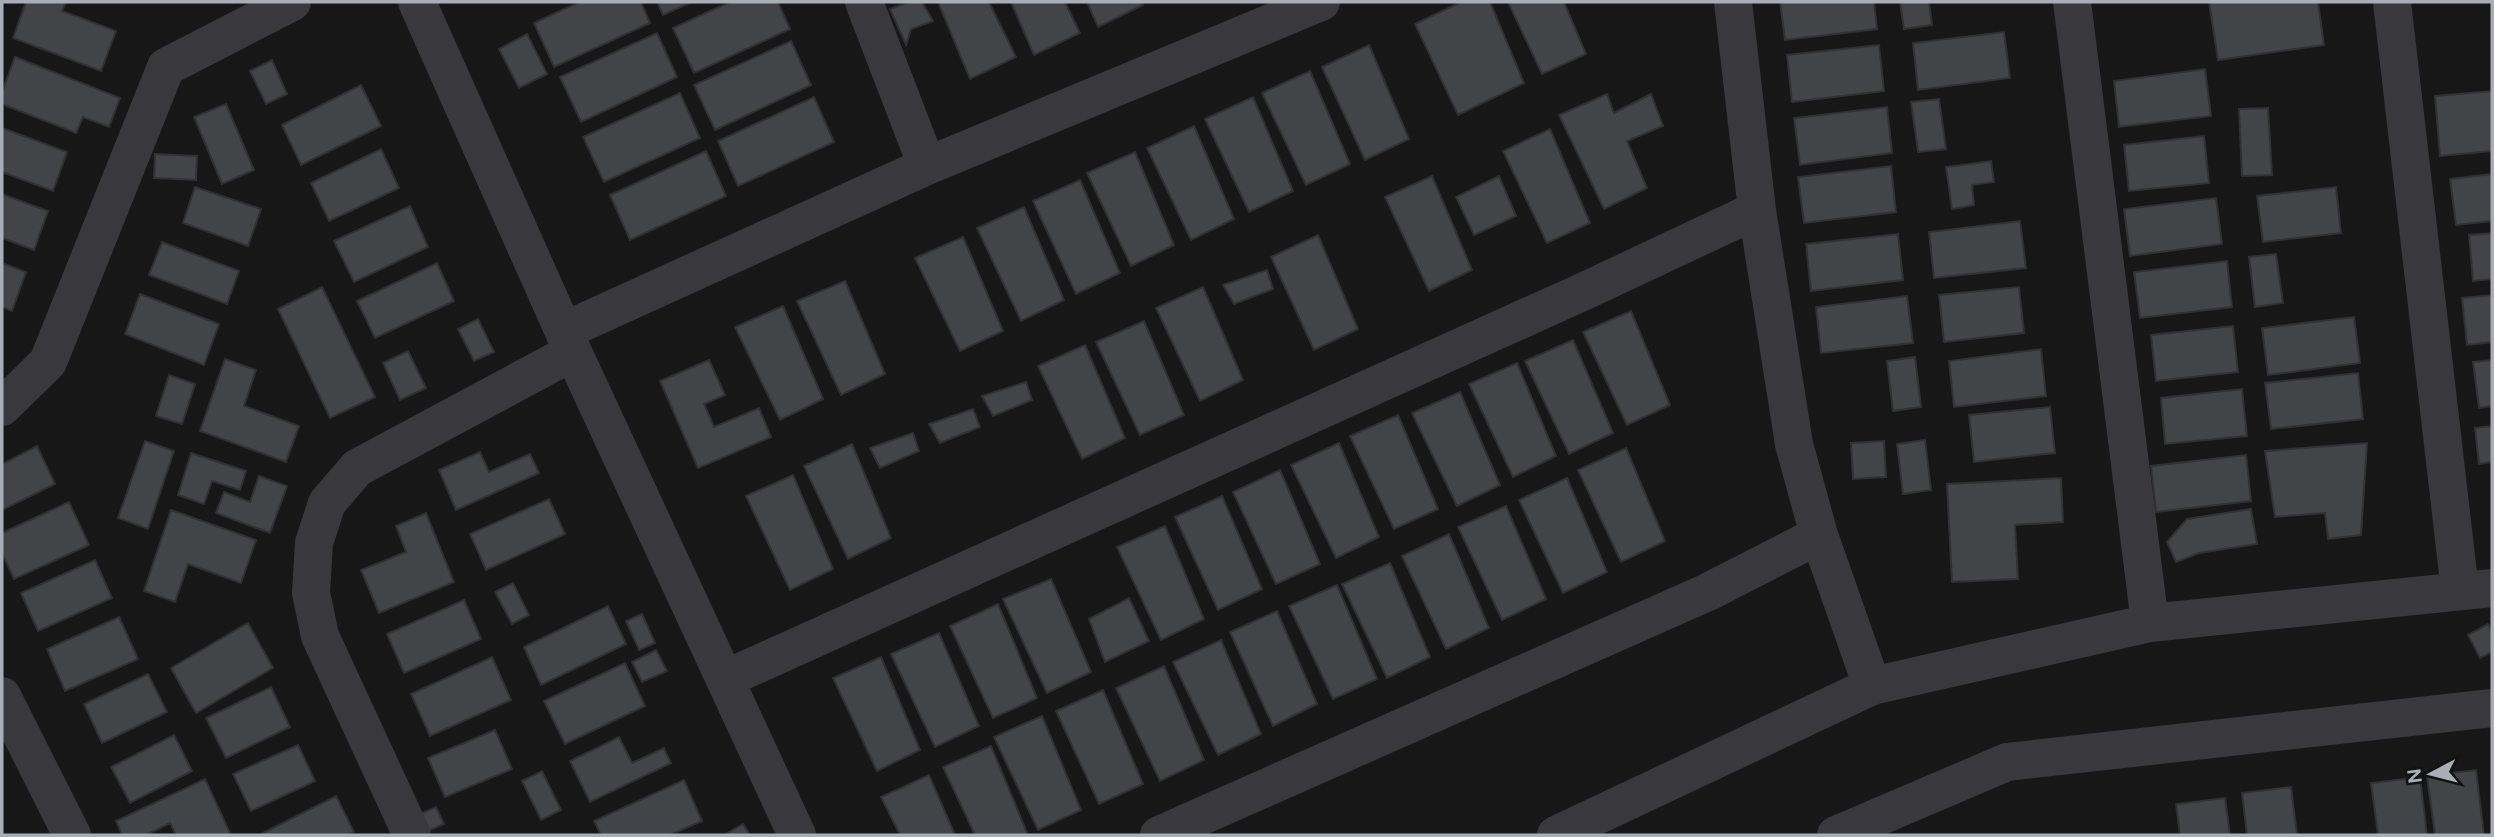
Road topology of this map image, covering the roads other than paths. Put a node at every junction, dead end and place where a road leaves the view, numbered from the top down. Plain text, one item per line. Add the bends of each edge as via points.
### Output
1 (292, 2) edge
2 (416, 2) edge
3 (864, 2) edge
4 (1321, 2) edge
5 (1733, 2) edge
6 (2072, 2) edge
7 (2392, 2) edge
8 (927, 166) junction
9 (1757, 210) junction
10 (569, 342) junction
11 (2, 407) edge
12 (1819, 535) junction
13 (2476, 589) edge
14 (2150, 623) junction
15 (725, 679) junction
16 (1872, 686) junction
17 (2, 696) edge
18 (2492, 708) edge
19 (72, 835) edge
20 (412, 835) edge
21 (797, 835) edge
22 (1159, 835) edge
23 (1556, 835) edge
24 (1836, 835) edge

1 - 11 street via 166,67 48,362
2 - 10 street
3 - 8 street
4 - 8 street
5 - 9 street
6 - 14 street
7 - 13 street
8 - 10 street
9 - 12 street via 1794,444
9 - 15 street
10 - 15 street
10 - 20 street via 357,468 327,503 314,542 311,593 320,636
12 - 16 street
12 - 22 street via 1707,592
13 - 14 street
14 - 16 street
15 - 21 street
16 - 23 street
17 - 19 street
18 - 24 street via 2007,762

